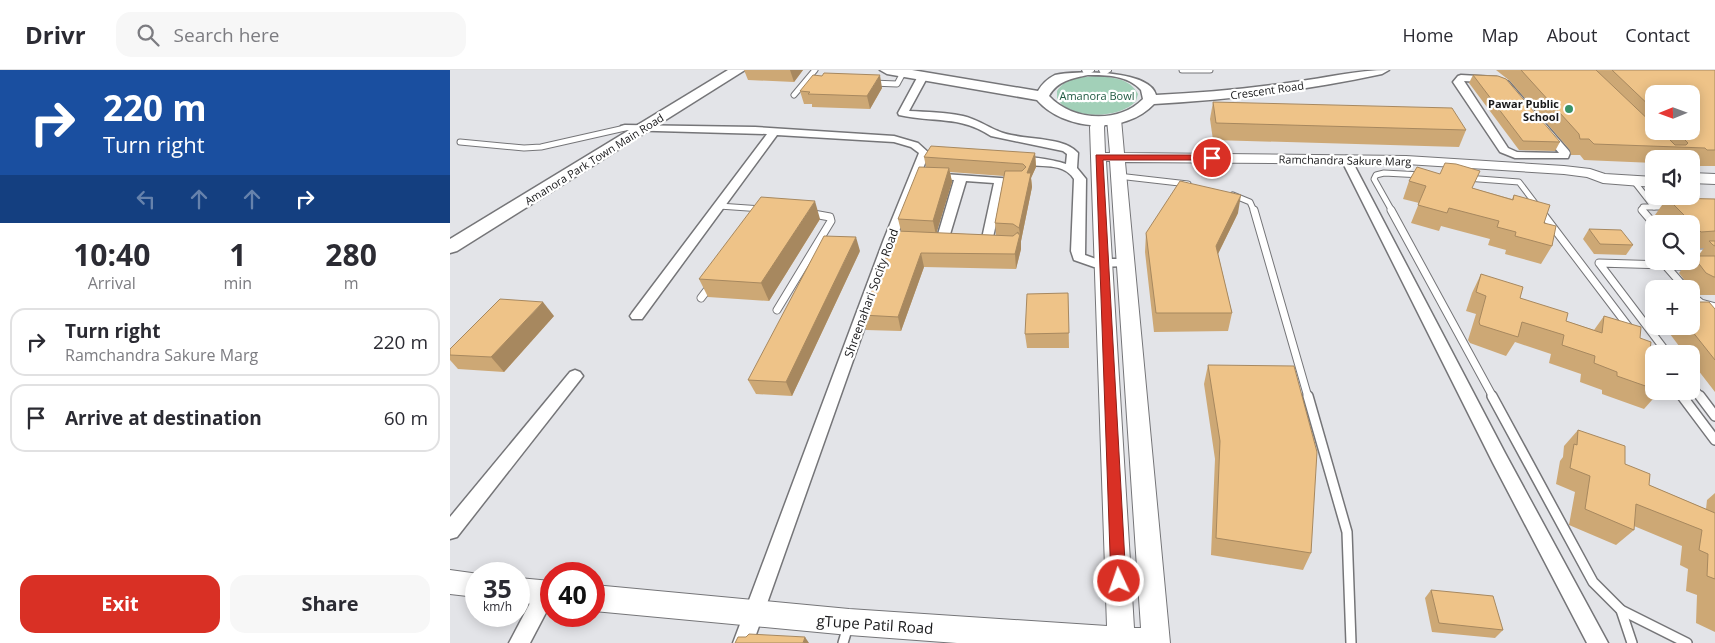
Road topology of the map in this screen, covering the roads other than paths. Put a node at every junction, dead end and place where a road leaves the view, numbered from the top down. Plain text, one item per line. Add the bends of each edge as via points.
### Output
1 (722, 70) edge
2 (738, 70) edge
3 (815, 70) edge
4 (886, 70) edge
5 (939, 70) edge
6 (1182, 70) edge
7 (1210, 70) edge
8 (1345, 70) edge
9 (1382, 70) edge
10 (1088, 71) edge
11 (1105, 71) edge
12 (903, 73) junction
13 (923, 76) junction
14 (868, 83) edge
15 (1044, 92) junction
16 (794, 95) dead end
17 (1150, 97) junction
18 (1106, 120) junction
19 (646, 127) junction
20 (625, 128) junction
21 (774, 132) junction
22 (460, 142) dead end
23 (1003, 159) edge
24 (1346, 159) junction
25 (1537, 162) junction
26 (1111, 163) junction
27 (1071, 169) junction
28 (1590, 173) junction
29 (1645, 174) edge
30 (916, 175) junction
31 (1433, 176) edge
32 (961, 177) junction
33 (1462, 178) edge
34 (1700, 178) edge
35 (1715, 179) edge
36 (1000, 180) junction
37 (1633, 180) junction
38 (1019, 181) edge
39 (1645, 181) edge
40 (1700, 184) edge
41 (1193, 185) edge
42 (1715, 185) edge
43 (1227, 193) edge
44 (1080, 204) junction
45 (1111, 205) junction
46 (719, 206) junction
47 (1654, 207) junction
48 (1680, 208) edge
49 (763, 210) junction
50 (773, 210) edge
51 (802, 213) edge
52 (1646, 215) edge
53 (758, 218) edge
54 (450, 234) edge
55 (925, 240) edge
56 (987, 243) edge
57 (450, 247) edge
58 (1700, 253) edge
59 (1715, 254) edge
60 (1104, 263) junction
61 (1125, 263) junction
62 (1645, 264) edge
63 (1669, 270) edge
64 (1678, 280) edge
65 (713, 282) edge
66 (701, 298) dead end
67 (1700, 302) edge
68 (1715, 307) edge
69 (777, 310) dead end
70 (637, 316) dead end
71 (1661, 345) edge
72 (1645, 348) edge
73 (575, 376) dead end
74 (1700, 397) edge
75 (1685, 400) edge
76 (1715, 416) edge
77 (1715, 440) edge
78 (450, 531) edge
79 (450, 582) edge
80 (465, 584) edge
81 (605, 599) edge
82 (540, 608) edge
83 (1621, 610) junction
84 (754, 615) junction
85 (846, 633) edge
86 (1121, 640) junction
87 (1675, 640) edge
88 (519, 643) edge
89 (743, 643) edge
90 (1156, 643) edge
91 (1352, 643) edge
92 (1598, 643) edge
93 (1632, 643) edge
94 (1687, 643) edge

1 - 20 main road, Amanora Park Town Main Road
2 - 19 main road, Amanora Park Town Main Road
3 - 16 lane
4 - 12 main road
5 - 15 main road
6 - 7 lane
8 - 17 main road, Crescent Road
9 - 17 main road, Crescent Road via 1251,93
10 - 11 main road
10 - 15 main road via 1053,81
11 - 17 main road via 1132,77 1144,84
12 - 13 main road
12 - 14 lane via 897,84
13 - 15 main road
13 - 27 street via 903,113 968,120 995,134 1066,148 1073,153
15 - 18 main road via 1047,104 1059,113
17 - 18 main road via 1138,112
18 - 26 street
19 - 20 street, Shreenahari Socity Road
19 - 21 street, Shreenahari Socity Road
19 - 57 main road, Amanora Park Town Main Road
20 - 22 lane via 541,147
20 - 54 main road, Amanora Park Town Main Road
21 - 30 street, Shreenahari Socity Road via 910,142 929,154
21 - 46 street
23 - 27 street via 1053,163
24 - 25 street, Ramchandra Sakure Marg
24 - 26 street, Ramchandra Sakure Marg
24 - 92 street
25 - 25 street via 1504,150 1458,80 1496,80 1506,84 1564,153 1564,156
25 - 28 street, Ramchandra Sakure Marg
26 - 41 lane
26 - 45 street
27 - 44 street via 1080,179
28 - 29 street, Ramchandra Sakure Marg via 1597,170
28 - 37 street, Ramchandra Sakure Marg via 1603,178
30 - 32 street
30 - 84 street, Shreenahari Socity Road via 896,239
31 - 83 lane via 1384,173 1374,179 1593,582
32 - 36 street
32 - 55 street via 946,241
33 - 72 lane via 1519,182
34 - 35 street
36 - 38 street
36 - 56 street
37 - 39 street, Ramchandra Sakure Marg
37 - 47 lane
40 - 42 street
43 - 91 lane via 1250,202 1256,216 1347,532
44 - 45 street
44 - 60 street via 1080,257
45 - 60 street
45 - 61 street
46 - 49 lane
46 - 70 street
47 - 48 lane
47 - 52 lane via 1643,206
49 - 50 lane
49 - 53 lane
51 - 69 lane via 821,214 830,217 831,221
58 - 59 lane
60 - 61 street
60 - 86 street
61 - 90 street
62 - 71 lane via 1598,263
63 - 64 lane
65 - 66 lane
67 - 68 lane
73 - 78 street
74 - 76 lane
75 - 77 lane
79 - 80 street
81 - 84 street, gTupe Patil Road
82 - 88 street
83 - 87 lane
83 - 93 lane
84 - 85 street, gTupe Patil Road
84 - 89 street, Shreenahari Socity Road
85 - 86 street, gTupe Patil Road
86 - 90 street, gTupe Patil Road
87 - 94 lane

